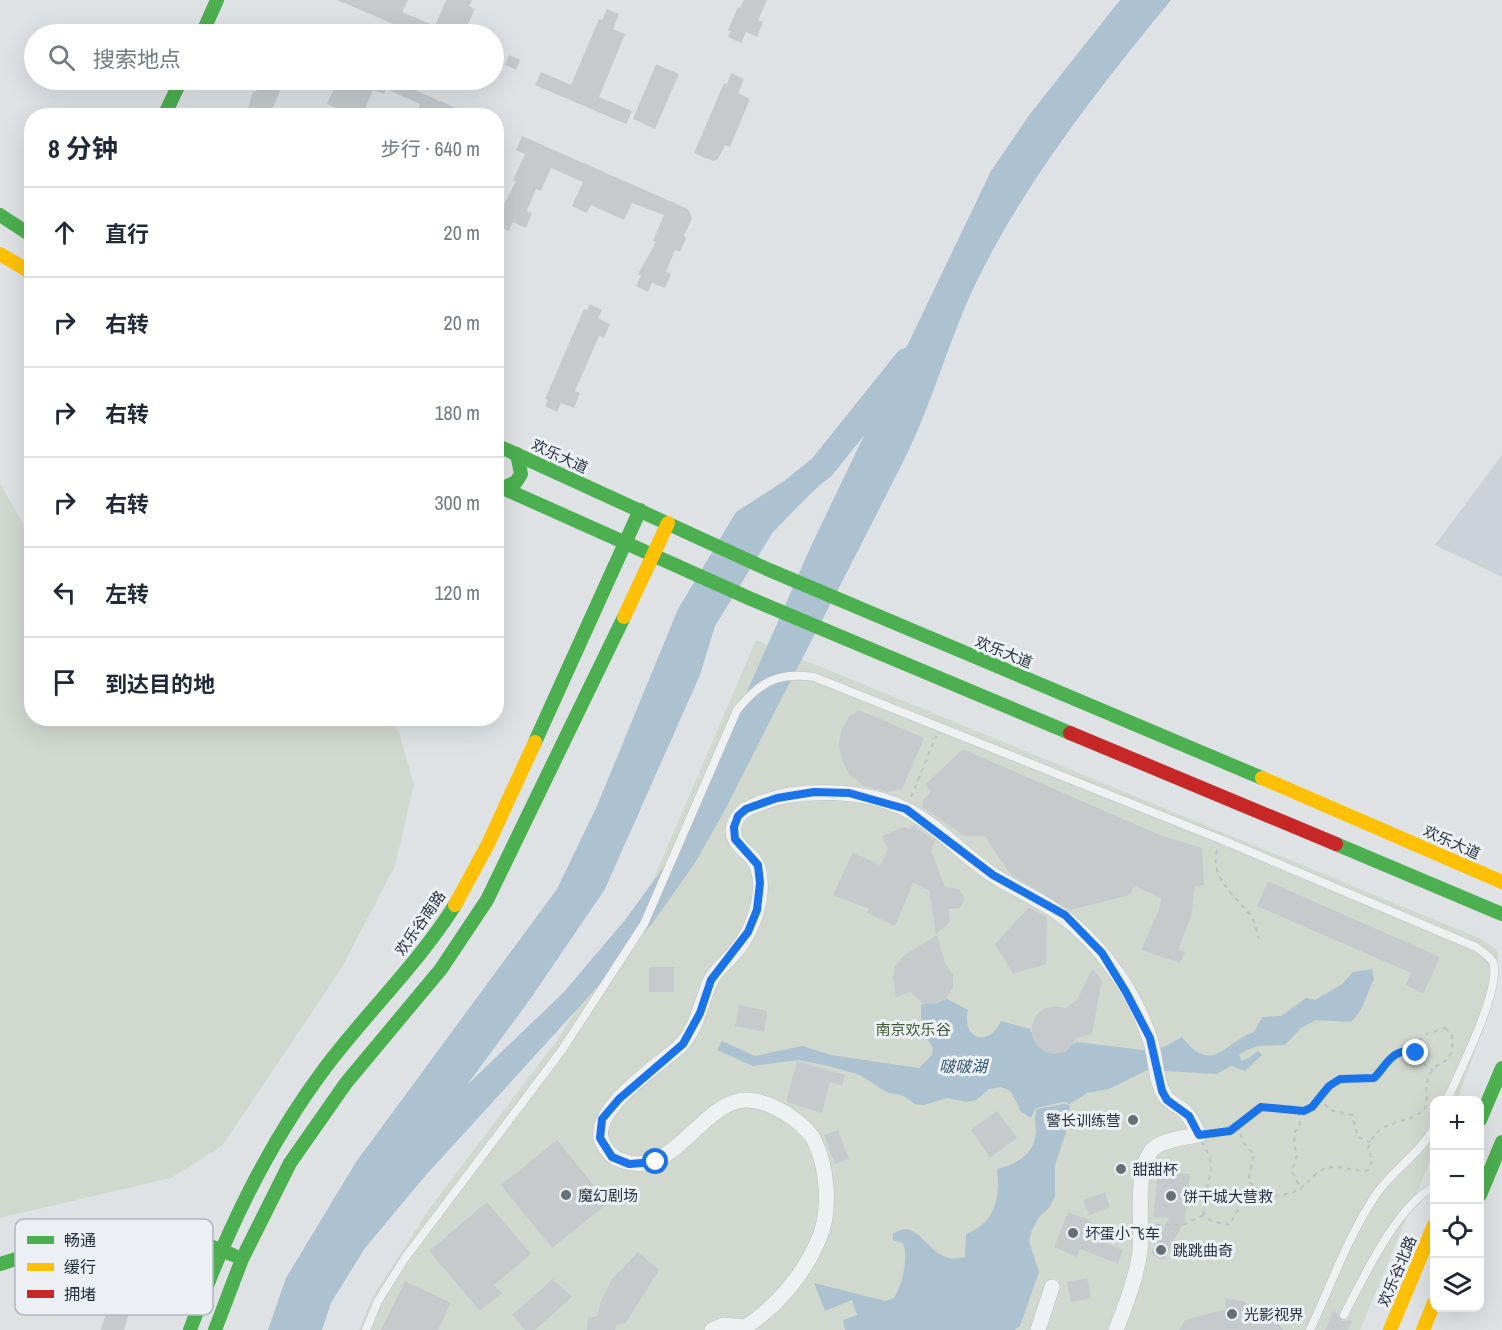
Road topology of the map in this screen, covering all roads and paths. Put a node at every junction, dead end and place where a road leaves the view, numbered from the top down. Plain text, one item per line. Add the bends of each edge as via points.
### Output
1 (217, 0) edge
2 (206, 24) edge
3 (176, 90) edge
4 (168, 108) edge
5 (0, 215) edge
6 (24, 231) edge
7 (0, 254) edge
8 (24, 268) edge
9 (504, 448) edge
10 (517, 454) junction
11 (504, 485) edge
12 (504, 488) edge
13 (640, 510) junction
14 (668, 523) junction
15 (624, 544) junction
16 (653, 557) junction
17 (807, 586) junction
18 (792, 616) junction
19 (1012, 673) junction
20 (996, 701) junction
21 (939, 727) junction
22 (1265, 780) junction
23 (1251, 808) junction
24 (906, 809) junction
25 (1220, 839) junction
26 (1475, 870) junction
27 (1502, 882) edge
28 (1463, 897) junction
29 (1502, 914) edge
30 (1259, 939) dead end
31 (1412, 1051) junction
32 (1502, 1068) edge
33 (1433, 1070) junction
34 (1449, 1096) edge
35 (1319, 1097) junction
36 (1484, 1109) edge
37 (295, 1110) junction
38 (1299, 1112) junction
39 (1239, 1125) junction
40 (314, 1126) junction
41 (1199, 1135) junction
42 (1430, 1136) edge
43 (1370, 1142) junction
44 (1502, 1142) edge
45 (1484, 1184) edge
46 (1301, 1189) junction
47 (1430, 1189) edge
48 (1266, 1194) junction
49 (1204, 1215) junction
50 (1141, 1225) junction
51 (1430, 1235) edge
52 (213, 1247) edge
53 (220, 1249) junction
54 (242, 1259) junction
55 (15, 1260) edge
56 (0, 1264) edge
57 (213, 1268) edge
58 (1052, 1287) dead end
59 (1430, 1312) edge
60 (196, 1315) edge
61 (1344, 1315) dead end
62 (190, 1330) edge
63 (215, 1330) edge
64 (366, 1330) edge
65 (712, 1330) edge
66 (1038, 1330) edge
67 (1116, 1330) edge
68 (1310, 1330) edge
69 (1390, 1330) edge
70 (1423, 1330) edge

1 - 2 main road
3 - 4 main road
5 - 6 main road
7 - 8 main road
9 - 10 main road, 欢乐大道
10 - 11 main road via 521,474 516,482
10 - 13 main road, 欢乐大道
12 - 15 main road
13 - 14 main road, 欢乐大道
13 - 15 main road, 欢乐谷南路
14 - 16 main road
14 - 17 main road, 欢乐大道
15 - 16 main road
15 - 37 main road, 欢乐谷南路 via 495,829 448,916
16 - 18 main road
16 - 40 main road via 519,838 467,933
17 - 18 main road via 789,586 782,593 782,603
17 - 19 main road, 欢乐大道
18 - 20 main road
19 - 20 main road via 1019,693 1010,700
19 - 22 main road, 欢乐大道
20 - 23 main road
21 - 24 path
21 - 25 lane
21 - 64 lane via 814,678 793,675 771,680 752,692 737,710 644,924 562,1050 405,1258 378,1301
22 - 23 main road via 1251,781 1245,787 1244,797
22 - 26 main road, 欢乐大道
23 - 28 main road
24 - 41 street via 993,875 1065,915 1102,953 1142,1018 1167,1100 1189,1116
24 - 65 street via 849,793 814,792 777,798 746,809 738,816 735,839 758,865 760,883 757,910 748,932 711,980 700,1013 683,1044 619,1099 602,1119 600,1138 612,1157 629,1164 656,1162 737,1101 760,1101 781,1110 812,1136 822,1162 826,1195 821,1233 802,1269 767,1313 745,1327 723,1324
25 - 30 path via 1216,872 1240,907 1252,917
25 - 34 lane via 1476,947 1493,961 1493,995
26 - 27 main road, 欢乐大道
26 - 28 main road via 1478,888
28 - 29 main road
31 - 33 path via 1421,1055 1425,1065
31 - 33 path via 1424,1035 1436,1029 1450,1031 1454,1052
31 - 35 path via 1390,1057 1374,1078 1340,1079
32 - 36 main road
33 - 43 path via 1428,1079 1425,1109 1393,1122
35 - 38 path via 1312,1107
35 - 43 path via 1330,1110 1352,1115 1358,1137
37 - 40 main road via 292,1125 297,1131
37 - 53 main road, 欢乐谷南路 via 272,1145
38 - 39 path via 1261,1107
38 - 46 path via 1292,1172
39 - 41 path via 1230,1131
39 - 48 path via 1242,1141 1254,1155 1248,1181
40 - 54 main road via 290,1163
41 - 49 path via 1211,1163
41 - 50 street via 1152,1150 1142,1181
42 - 68 lane via 1391,1173 1375,1195
43 - 46 path via 1369,1170 1324,1168
44 - 45 main road
46 - 48 path
47 - 61 lane via 1406,1208
48 - 49 path via 1241,1206 1230,1225
49 - 50 path via 1182,1225
50 - 67 street via 1135,1279
51 - 69 main road, 欢乐谷北路
52 - 53 main road
53 - 54 main road
53 - 57 main road, 欢乐谷南路
54 - 63 main road
55 - 56 main road
58 - 66 street
59 - 70 main road
60 - 62 main road, 欢乐谷南路

